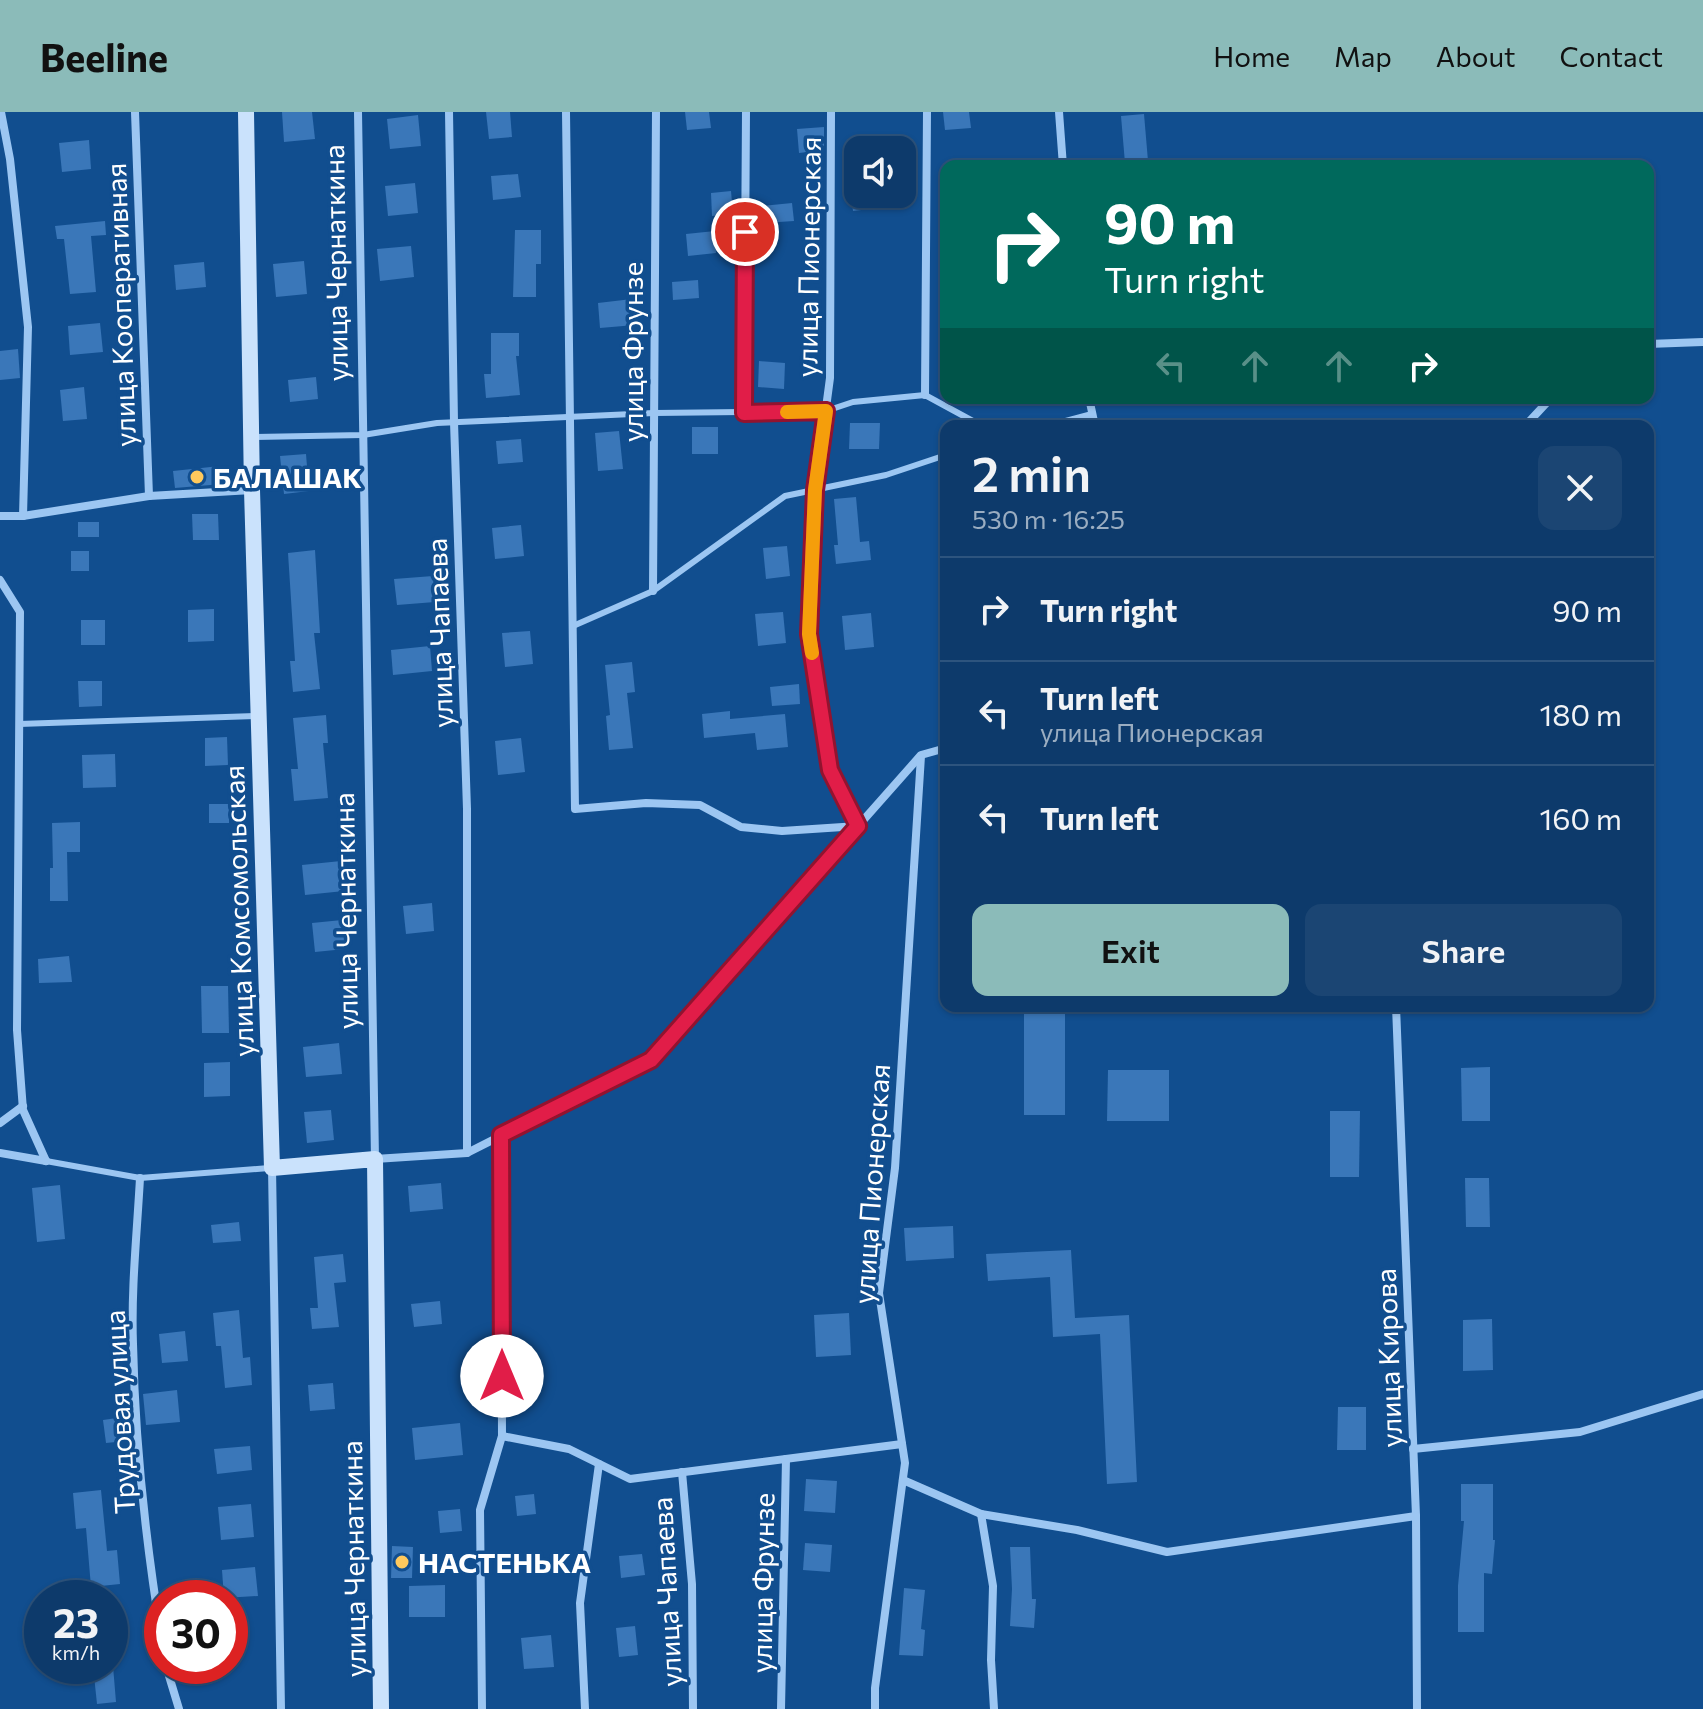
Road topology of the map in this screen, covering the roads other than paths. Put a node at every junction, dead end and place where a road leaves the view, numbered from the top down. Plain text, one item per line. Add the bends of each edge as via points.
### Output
1 (1, 112) edge
2 (135, 112) edge
3 (246, 112) edge
4 (358, 112) edge
5 (449, 112) edge
6 (566, 112) edge
7 (656, 112) edge
8 (746, 112) edge
9 (831, 112) edge
10 (927, 112) edge
11 (1059, 112) edge
12 (1063, 160) edge
13 (1703, 342) edge
14 (1654, 344) edge
15 (925, 395) junction
16 (940, 403) edge
17 (942, 404) edge
18 (1090, 404) edge
19 (1545, 404) edge
20 (826, 411) junction
21 (654, 413) junction
22 (744, 413) junction
23 (1092, 414) junction
24 (570, 418) junction
25 (971, 420) edge
26 (1070, 420) edge
27 (1094, 420) edge
28 (1531, 420) edge
29 (454, 422) junction
30 (363, 435) junction
31 (251, 437) junction
32 (940, 457) edge
33 (252, 490) junction
34 (815, 490) junction
35 (149, 496) junction
36 (0, 516) edge
37 (23, 516) junction
38 (0, 580) edge
39 (653, 591) junction
40 (573, 626) junction
41 (259, 716) junction
42 (19, 724) junction
43 (940, 750) edge
44 (921, 755) junction
45 (858, 826) junction
46 (1396, 1012) edge
47 (23, 1106) junction
48 (0, 1123) edge
49 (501, 1135) junction
50 (0, 1153) edge
51 (467, 1153) junction
52 (375, 1159) junction
53 (46, 1161) junction
54 (272, 1168) junction
55 (140, 1178) junction
56 (1703, 1394) edge
57 (502, 1436) junction
58 (902, 1444) junction
59 (1413, 1449) junction
60 (786, 1459) junction
61 (599, 1464) junction
62 (682, 1472) junction
63 (903, 1480) junction
64 (981, 1514) junction
65 (1416, 1516) junction
66 (152, 1580) edge
67 (171, 1684) edge
68 (179, 1709) edge
69 (281, 1709) edge
70 (381, 1709) edge
71 (482, 1709) edge
72 (585, 1709) edge
73 (693, 1709) edge
74 (781, 1709) edge
75 (875, 1709) edge
76 (994, 1709) edge
77 (1417, 1709) edge

1 - 37 street via 28,327
2 - 35 street, улица Кооперативная
3 - 31 street, улица Комсомольская
4 - 30 street, улица Чернаткина
5 - 29 street, улица Чапаева
6 - 24 street
7 - 21 street, улица Фрунзе
8 - 22 street
9 - 20 street, улица Пионерская
10 - 15 street
11 - 12 street
13 - 14 street
15 - 16 lane
15 - 20 lane via 853,402
17 - 25 lane
18 - 23 street
19 - 28 street
20 - 22 lane
20 - 34 street, улица Пионерская
21 - 22 lane
21 - 24 lane
21 - 39 street, улица Фрунзе
23 - 26 lane
23 - 27 street
24 - 29 lane
24 - 40 street
29 - 30 lane
29 - 51 street, улица Чапаева via 467,809
30 - 31 lane
30 - 52 street, улица Чернаткина
31 - 33 street, улица Комсомольская
32 - 34 lane
33 - 35 street
33 - 41 street, улица Комсомольская
34 - 39 lane via 785,496
34 - 45 street, улица Пионерская via 809,634 830,770
35 - 37 street
36 - 37 street
38 - 42 street via 20,612
39 - 40 lane
40 - 45 street via 575,809 700,805 741,827 782,831
41 - 42 lane
41 - 54 street, улица Комсомольская
42 - 47 street via 17,1030
43 - 44 street
44 - 45 street
44 - 58 street, улица Пионерская via 895,1168 879,1293
45 - 49 street via 651,1060
46 - 59 street, улица Кирова
47 - 48 street
47 - 53 street
49 - 51 street
49 - 57 street
50 - 53 street
51 - 52 street
52 - 54 street
52 - 70 street, улица Чернаткина
53 - 55 lane
54 - 55 lane
54 - 69 street, улица Комсомольская
55 - 66 street, Трудовая улица via 132,1341
56 - 59 street via 1580,1432
57 - 61 street via 569,1449
57 - 71 street via 480,1510
58 - 60 street
58 - 63 street, улица Пионерская
59 - 65 street, улица Кирова
60 - 62 street
60 - 74 street, улица Фрунзе
61 - 62 street via 630,1479
61 - 72 street via 580,1603
62 - 73 street, улица Чапаева via 692,1584
63 - 64 street
63 - 75 street, улица Пионерская
64 - 65 street via 1167,1552
64 - 76 street via 993,1586
65 - 77 street, улица Кирова
67 - 68 street

